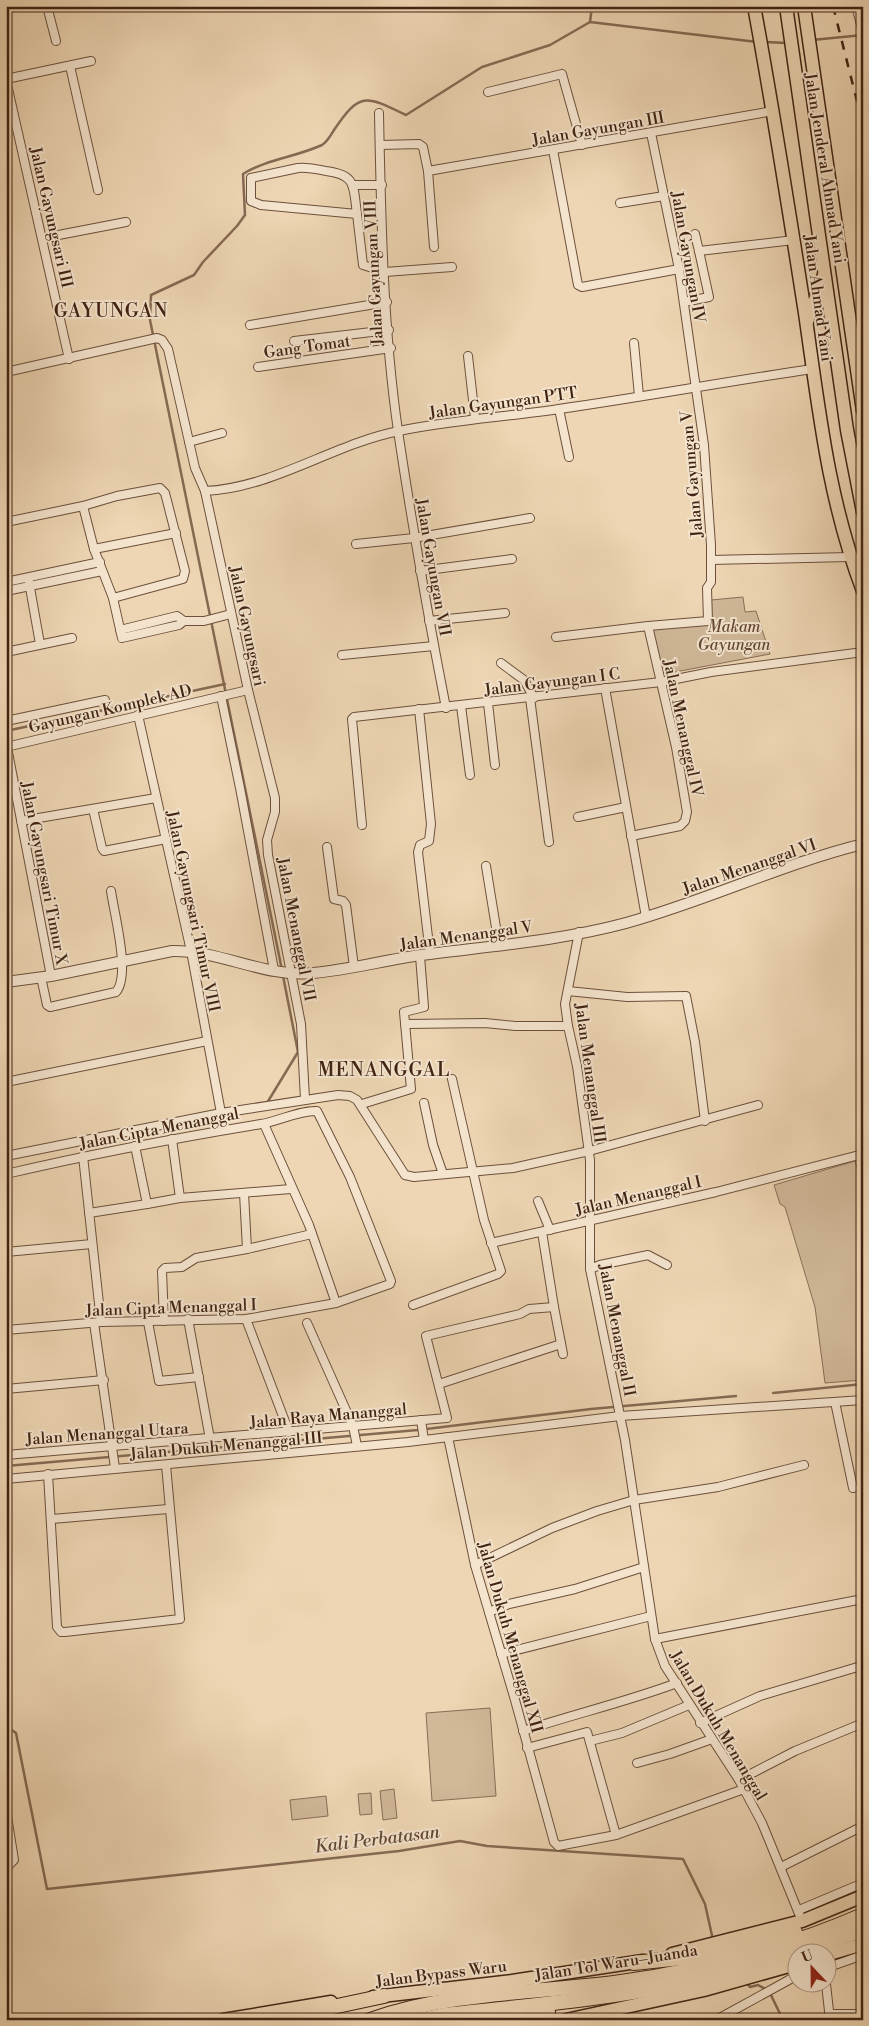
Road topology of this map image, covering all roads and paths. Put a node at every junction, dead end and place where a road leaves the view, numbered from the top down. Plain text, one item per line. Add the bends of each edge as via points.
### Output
1 (48, 6) edge
2 (754, 6) edge
3 (786, 6) edge
4 (804, 6) edge
5 (857, 7) edge
6 (863, 28) edge
7 (56, 41) dead end
8 (92, 62) dead end
9 (70, 66) junction
10 (7, 83) edge
11 (488, 92) dead end
12 (773, 111) junction
13 (379, 113) dead end
14 (651, 133) junction
15 (380, 145) junction
16 (582, 145) junction
17 (553, 150) junction
18 (428, 171) junction
19 (353, 185) junction
20 (382, 185) junction
21 (98, 190) dead end
22 (664, 196) junction
23 (620, 203) dead end
24 (357, 214) junction
25 (126, 222) dead end
26 (694, 234) dead end
27 (43, 238) junction
28 (794, 240) junction
29 (434, 247) dead end
30 (699, 251) junction
31 (452, 266) dead end
32 (679, 270) junction
33 (385, 272) junction
34 (826, 272) junction
35 (387, 302) junction
36 (684, 302) junction
37 (250, 325) dead end
38 (806, 325) junction
39 (389, 330) junction
40 (294, 340) dead end
41 (634, 343) dead end
42 (391, 348) junction
43 (468, 356) dead end
44 (69, 360) junction
45 (258, 366) dead end
46 (813, 369) junction
47 (6, 372) edge
48 (697, 386) junction
49 (639, 396) junction
50 (559, 409) junction
51 (863, 411) edge
52 (475, 418) junction
53 (398, 431) junction
54 (222, 433) dead end
55 (189, 442) junction
56 (569, 457) dead end
57 (205, 491) junction
58 (82, 506) junction
59 (863, 512) edge
60 (530, 518) dead end
61 (6, 522) edge
62 (176, 533) junction
63 (414, 538) junction
64 (356, 544) dead end
65 (94, 550) junction
66 (850, 557) junction
67 (512, 559) dead end
68 (711, 560) junction
69 (100, 562) junction
70 (102, 571) junction
71 (420, 571) junction
72 (28, 578) junction
73 (6, 582) edge
74 (30, 586) junction
75 (6, 591) edge
76 (863, 591) edge
77 (113, 598) junction
78 (505, 613) dead end
79 (231, 614) junction
80 (429, 621) junction
81 (648, 626) junction
82 (556, 637) dead end
83 (72, 638) dead end
84 (40, 644) junction
85 (434, 646) junction
86 (6, 652) edge
87 (863, 652) edge
88 (342, 655) dead end
89 (501, 662) dead end
90 (661, 682) junction
91 (605, 688) junction
92 (248, 690) junction
93 (223, 695) junction
94 (532, 698) junction
95 (105, 700) dead end
96 (488, 703) junction
97 (461, 706) junction
98 (446, 708) junction
99 (419, 709) junction
100 (138, 715) junction
101 (6, 721) edge
102 (7, 747) edge
103 (495, 765) dead end
104 (267, 767) joint
105 (470, 775) dead end
106 (156, 798) junction
107 (626, 807) junction
108 (93, 809) junction
109 (578, 817) dead end
110 (22, 821) junction
111 (362, 825) dead end
112 (631, 836) junction
113 (166, 839) junction
114 (549, 842) dead end
115 (863, 844) edge
116 (327, 847) dead end
117 (486, 866) dead end
118 (110, 891) dead end
119 (646, 917) junction
120 (579, 932) junction
121 (499, 946) junction
122 (191, 951) junction
123 (425, 955) junction
124 (122, 962) junction
125 (354, 967) junction
126 (283, 972) junction
127 (46, 976) junction
128 (6, 982) edge
129 (568, 991) junction
130 (405, 1024) junction
131 (568, 1026) junction
132 (207, 1041) junction
133 (452, 1079) dead end
134 (6, 1082) edge
135 (305, 1099) junction
136 (424, 1103) dead end
137 (362, 1104) junction
138 (758, 1106) dead end
139 (317, 1111) joint
140 (221, 1113) junction
141 (705, 1121) junction
142 (264, 1124) junction
143 (172, 1139) junction
144 (136, 1146) junction
145 (589, 1151) junction
146 (863, 1154) edge
147 (6, 1156) edge
148 (83, 1156) junction
149 (472, 1172) junction
150 (6, 1174) edge
151 (443, 1174) junction
152 (291, 1189) junction
153 (244, 1193) junction
154 (180, 1198) junction
155 (538, 1201) dead end
156 (147, 1204) junction
157 (89, 1212) junction
158 (588, 1220) junction
159 (546, 1231) junction
160 (312, 1234) junction
161 (491, 1243) junction
162 (92, 1244) junction
163 (247, 1249) junction
164 (6, 1252) edge
165 (667, 1265) dead end
166 (590, 1269) junction
167 (336, 1303) junction
168 (413, 1305) dead end
169 (554, 1307) junction
170 (188, 1319) junction
171 (246, 1319) junction
172 (164, 1321) junction
173 (148, 1322) junction
174 (97, 1323) junction
175 (307, 1323) dead end
176 (6, 1330) edge
177 (560, 1344) junction
178 (563, 1354) dead end
179 (199, 1377) junction
180 (104, 1380) junction
181 (439, 1384) junction
182 (6, 1389) edge
183 (863, 1400) edge
184 (835, 1402) junction
185 (620, 1412) junction
186 (421, 1422) junction
187 (353, 1427) junction
188 (288, 1432) junction
189 (448, 1437) junction
190 (210, 1439) junction
191 (424, 1439) junction
192 (357, 1445) junction
193 (114, 1449) junction
194 (6, 1455) edge
195 (166, 1465) junction
196 (804, 1465) dead end
197 (115, 1466) junction
198 (48, 1474) junction
199 (6, 1479) edge
200 (853, 1488) dead end
201 (634, 1500) junction
202 (168, 1509) junction
203 (52, 1519) junction
204 (475, 1565) junction
205 (644, 1567) junction
206 (863, 1599) edge
207 (489, 1612) junction
208 (649, 1616) junction
209 (655, 1639) junction
210 (501, 1654) junction
211 (861, 1666) dead end
212 (677, 1684) junction
213 (689, 1705) junction
214 (700, 1723) junction
215 (863, 1724) edge
216 (523, 1731) junction
217 (712, 1739) junction
218 (590, 1740) junction
219 (527, 1748) junction
220 (637, 1763) dead end
221 (739, 1780) junction
222 (744, 1789) junction
223 (6, 1811) edge
224 (863, 1826) edge
225 (616, 1835) junction
226 (9, 1867) edge
227 (781, 1867) junction
228 (863, 1883) edge
229 (863, 1896) edge
230 (863, 1914) edge
231 (801, 1915) junction
232 (863, 1930) edge
233 (863, 1944) edge
234 (732, 1950) junction
235 (836, 1952) edge
236 (863, 1955) edge
237 (715, 1959) junction
238 (634, 1963) joint
239 (836, 1964) edge
240 (786, 1966) edge
241 (752, 1972) junction
242 (786, 1982) edge
243 (827, 1994) edge
244 (384, 1996) junction
245 (610, 1997) junction
246 (863, 2014) edge
247 (830, 2017) edge
248 (223, 2020) edge
249 (288, 2020) edge
250 (370, 2020) edge
251 (419, 2020) edge
252 (512, 2020) edge
253 (566, 2020) edge
254 (716, 2020) edge

1 - 7 street
2 - 12 highway, Jalan Ahmad Yani
3 - 34 highway, Jalan Jenderal Ahmad Yani
4 - 51 highway, Jalan Jenderal Ahmad Yani
5 - 6 street
8 - 9 street
9 - 10 street
9 - 21 street
10 - 27 street, Jalan Gayungsari III
11 - 16 street via 562,74
12 - 14 street, Jalan Gayungan III
12 - 28 highway, Jalan Ahmad Yani
13 - 15 street, Jalan Gayungan VIII
14 - 16 street, Jalan Gayungan III
14 - 22 street, Jalan Gayungan IV
15 - 18 street via 421,145
15 - 20 street, Jalan Gayungan VIII
16 - 17 street, Jalan Gayungan III
17 - 18 street, Jalan Gayungan III
17 - 32 street via 578,285 582,287
18 - 29 street
19 - 20 street
19 - 24 street
19 - 24 street via 347,176 340,173 298,168 251,178 250,199 252,203 261,205
20 - 33 street, Jalan Gayungan VIII
22 - 23 street
22 - 32 street, Jalan Gayungan IV
24 - 33 street via 362,263
25 - 27 street
26 - 30 street
27 - 44 street, Jalan Gayungsari III
28 - 30 street
28 - 38 highway, Jalan Ahmad Yani
30 - 36 street via 709,297
31 - 33 street
32 - 36 street, Jalan Gayungan IV
33 - 35 street, Jalan Gayungan VIII
34 - 38 highway
34 - 59 highway, Jalan Jenderal Ahmad Yani via 847,430
35 - 37 street
35 - 39 street, Jalan Gayungan VIII
36 - 48 street, Jalan Gayungan IV
38 - 46 highway, Jalan Ahmad Yani
39 - 40 street
39 - 42 street, Jalan Gayungan VIII
41 - 49 street
42 - 45 street, Gang Tomat
42 - 53 street, Jalan Gayungan VIII
43 - 52 street
44 - 47 street
44 - 55 street, Jalan Gayungsari via 145,340 162,340 168,349
46 - 48 street, Jalan Gayungan PTT
46 - 66 highway, Jalan Ahmad Yani via 830,482
48 - 49 street, Jalan Gayungan PTT
48 - 68 street, Jalan Gayungan V
49 - 50 street, Jalan Gayungan PTT
50 - 52 street, Jalan Gayungan PTT
50 - 56 street
52 - 53 street, Jalan Gayungan PTT
53 - 57 street, Jalan Gayungan PTT via 371,437 266,478 225,490
53 - 63 street, Jalan Gayungan VII
54 - 55 street
55 - 57 street, Jalan Gayungsari via 196,472
57 - 79 street, Jalan Gayungsari
58 - 61 street
58 - 62 street via 160,488 165,493
58 - 65 street
60 - 63 street
62 - 65 street
62 - 77 street via 185,571 183,580
63 - 64 street
63 - 71 street, Jalan Gayungan VII
65 - 69 street
66 - 68 street
66 - 76 highway, Jalan Ahmad Yani
67 - 71 street
68 - 81 street, Jalan Gayungan V via 711,582 707,588 708,621
69 - 70 street
69 - 72 street
70 - 74 street
70 - 77 street
71 - 80 street, Jalan Gayungan VII
72 - 73 street
72 - 74 street
74 - 75 street
74 - 84 street
77 - 79 street via 122,638 179,625 184,621 204,621
78 - 80 street
79 - 92 street, Jalan Gayungsari
80 - 85 street, Jalan Gayungan VII
81 - 82 street
81 - 90 street, Jalan Menanggal IV
83 - 84 street
84 - 86 street
85 - 88 street
85 - 98 street, Jalan Gayungan VII
87 - 90 street, Jalan Gayungan I C via 711,672
89 - 94 street via 524,680
90 - 91 street, Jalan Gayungan I C
90 - 112 street, Jalan Menanggal IV via 687,812 680,826
91 - 94 street, Jalan Gayungan I C
91 - 107 street
92 - 93 street, Gayungan Komplek AD
92 - 104 street, Jalan Gayungsari
93 - 100 street, Gayungan Komplek AD
93 - 126 street via 240,788
94 - 96 street, Jalan Gayungan I C
94 - 114 street
95 - 101 street
96 - 97 street, Jalan Gayungan I C
96 - 103 street
97 - 98 street, Jalan Gayungan I C
97 - 105 street
98 - 99 street, Jalan Gayungan I C
99 - 111 street, Jalan Gayungan I C via 352,718
99 - 123 street via 431,824 429,841 420,845 418,852
100 - 102 street, Gayungan Komplek AD
100 - 106 street, Jalan Gayungsari Timur VIII
102 - 110 street, Jalan Gayungsari Timur X
104 - 126 street, Jalan Menanggal VII via 276,805 268,832 268,854
106 - 108 street
106 - 113 street, Jalan Gayungsari Timur VIII
107 - 109 street
107 - 112 street
108 - 110 street
108 - 113 street via 104,851
110 - 127 street, Jalan Gayungsari Timur X
112 - 119 street
113 - 122 street, Jalan Gayungsari Timur VIII
115 - 119 street, Jalan Menanggal VI via 810,859
116 - 125 street via 334,899 346,905
117 - 121 street
118 - 124 street
119 - 120 street, Jalan Menanggal V
120 - 121 street, Jalan Menanggal V
120 - 129 street, Jalan Menanggal III
121 - 123 street, Jalan Menanggal V
122 - 124 street, Jalan Menanggal V
122 - 126 street, Jalan Menanggal V
122 - 132 street, Jalan Gayungsari Timur VIII
123 - 125 street, Jalan Menanggal V
123 - 130 street via 424,1007 405,1011
124 - 127 street, Jalan Menanggal V
124 - 127 street, Jalan Gayungsari Timur X via 122,981 116,992 50,1007 47,1005
125 - 126 street, Jalan Menanggal V via 313,973
126 - 135 street, Jalan Menanggal VII via 301,1024
127 - 128 street, Jalan Menanggal V
129 - 131 street, Jalan Menanggal III via 565,1004
129 - 141 street via 627,997 686,996
130 - 131 street
130 - 137 street via 411,1089
131 - 145 street, Jalan Menanggal III via 578,1066
132 - 134 street
132 - 140 street, Jalan Gayungsari Timur VIII
133 - 149 street
135 - 137 street via 350,1096
135 - 140 street
136 - 151 street
137 - 151 street via 405,1175
138 - 141 street
139 - 142 street, Jalan Cipta Menanggal
139 - 167 street, Jalan Cipta Menanggal I via 350,1177 391,1281
140 - 147 street
141 - 145 street
142 - 143 street, Jalan Cipta Menanggal
142 - 152 street
143 - 144 street, Jalan Cipta Menanggal
143 - 154 street
144 - 148 street, Jalan Cipta Menanggal
144 - 156 street
145 - 149 street via 512,1168
145 - 158 street, Jalan Menanggal III
146 - 158 street, Jalan Menanggal I via 716,1192
148 - 150 street, Jalan Cipta Menanggal
148 - 157 street
149 - 151 street
149 - 161 street
152 - 153 street
152 - 160 street
153 - 154 street
153 - 163 street
154 - 156 street
155 - 159 street
156 - 157 street
157 - 162 street
158 - 159 street, Jalan Menanggal I
158 - 166 street, Jalan Menanggal II
159 - 161 street, Jalan Menanggal I
159 - 169 street
160 - 163 street
160 - 167 street
161 - 168 street via 501,1270 498,1274
162 - 164 street
162 - 174 street
163 - 172 street via 200,1257 182,1267 163,1270
165 - 166 street via 646,1255
166 - 185 street, Jalan Menanggal II
167 - 171 street, Jalan Cipta Menanggal I
169 - 177 street
169 - 181 street via 528,1309 521,1314 426,1336
170 - 171 street, Jalan Cipta Menanggal I
170 - 172 street, Jalan Cipta Menanggal I
170 - 179 street
171 - 188 street
172 - 173 street, Jalan Cipta Menanggal I
173 - 174 street, Jalan Cipta Menanggal I
173 - 179 street via 159,1381
174 - 176 street, Jalan Cipta Menanggal I
174 - 180 street
175 - 187 street
177 - 178 street
177 - 181 street
179 - 190 street
180 - 182 street
180 - 193 street
181 - 186 street, Jalan Raya Mananggal via 448,1418
183 - 184 street
184 - 185 street
184 - 200 street
185 - 189 street
185 - 201 street, Jalan Dukuh Menanggal
186 - 187 street, Jalan Raya Mananggal
186 - 191 street
187 - 188 street, Jalan Raya Mananggal
187 - 192 street
188 - 190 street, Jalan Raya Mananggal
189 - 191 street, Jalan Dukuh Menanggal III
189 - 204 street, Jalan Dukuh Menanggal XII
190 - 193 street, Jalan Menanggal Utara
191 - 192 street, Jalan Dukuh Menanggal III
192 - 195 street, Jalan Dukuh Menanggal III
193 - 194 street, Jalan Menanggal Utara
193 - 197 street
195 - 197 street, Jalan Dukuh Menanggal III
195 - 202 street
196 - 201 street via 718,1487
197 - 198 street, Jalan Dukuh Menanggal III
198 - 199 street, Jalan Dukuh Menanggal III
198 - 203 street
201 - 204 street via 572,1519
201 - 205 street, Jalan Dukuh Menanggal
202 - 203 street
202 - 203 street via 180,1619 65,1632 57,1627
204 - 207 street, Jalan Dukuh Menanggal XII
205 - 207 street
205 - 208 street, Jalan Dukuh Menanggal
206 - 209 street
207 - 210 street, Jalan Dukuh Menanggal XII
208 - 209 street, Jalan Dukuh Menanggal
208 - 210 street
209 - 212 street, Jalan Dukuh Menanggal via 665,1666
210 - 216 street, Jalan Dukuh Menanggal XII
211 - 214 street via 760,1696
212 - 213 street, Jalan Dukuh Menanggal
212 - 216 street
213 - 214 street, Jalan Dukuh Menanggal
213 - 218 street via 628,1730
214 - 217 street, Jalan Dukuh Menanggal
215 - 221 street via 795,1751
216 - 219 street, Jalan Dukuh Menanggal XII
217 - 220 street
217 - 221 street, Jalan Dukuh Menanggal
218 - 219 street via 587,1732
218 - 225 street
219 - 225 street, Jalan Dukuh Menanggal XII via 554,1842 558,1846
221 - 222 street, Jalan Dukuh Menanggal
222 - 225 street
222 - 227 street, Jalan Dukuh Menanggal
223 - 226 street via 14,1860
224 - 227 street
227 - 231 street, Jalan Dukuh Menanggal
228 - 231 street
229 - 231 highway
230 - 234 highway, Jalan Tol Waru–Juanda
231 - 234 highway
232 - 241 highway, Jalan Tol Waru–Juanda
233 - 235 highway
234 - 237 highway, Jalan Tol Waru–Juanda
234 - 237 highway
236 - 239 street
237 - 238 highway
237 - 241 highway, Jalan Tol Waru–Juanda
237 - 245 highway, Jalan Tol Waru–Juanda
237 - 250 highway, Jalan Tol Waru–Juanda via 617,1982 442,2002
238 - 244 highway, Jalan Bypass Waru
240 - 241 highway
241 - 253 highway via 737,1982
242 - 254 street
243 - 247 street
244 - 248 highway, Jalan Bypass Waru via 299,2006
244 - 249 highway via 309,2012
245 - 251 highway, Jalan Tol Waru–Juanda
245 - 252 highway
246 - 247 street

